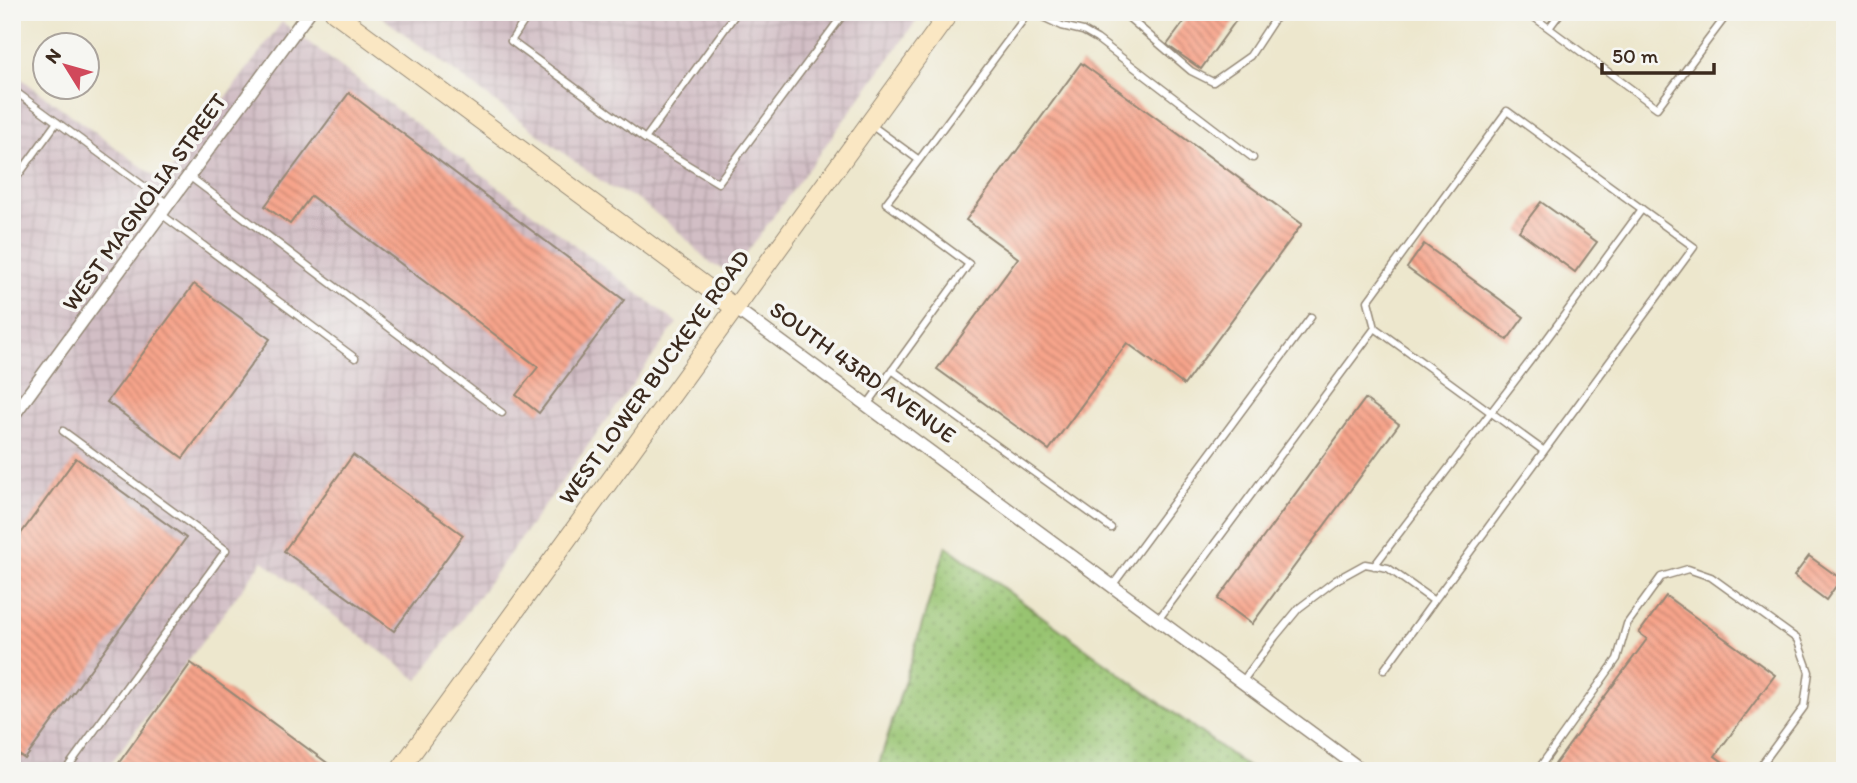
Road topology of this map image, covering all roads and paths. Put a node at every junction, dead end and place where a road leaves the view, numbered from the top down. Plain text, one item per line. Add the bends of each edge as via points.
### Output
1 (309, 12) edge
2 (334, 12) edge
3 (530, 12) edge
4 (737, 12) edge
5 (845, 12) edge
6 (950, 12) edge
7 (1030, 12) edge
8 (1122, 12) edge
9 (1279, 12) edge
10 (1527, 12) edge
11 (1561, 12) edge
12 (1729, 12) edge
13 (1549, 28) junction
14 (12, 89) edge
15 (57, 122) junction
16 (869, 123) junction
17 (645, 139) junction
18 (1253, 158) dead end
19 (919, 160) junction
20 (189, 176) junction
21 (12, 184) edge
22 (164, 209) junction
23 (1642, 209) junction
24 (735, 308) junction
25 (1311, 317) dead end
26 (1375, 328) junction
27 (355, 358) dead end
28 (892, 370) junction
29 (867, 405) junction
30 (1490, 412) junction
31 (502, 413) dead end
32 (12, 416) edge
33 (63, 431) dead end
34 (1544, 451) junction
35 (1111, 528) dead end
36 (1374, 566) junction
37 (1112, 586) junction
38 (1434, 601) junction
39 (1158, 620) junction
40 (1384, 670) dead end
41 (1242, 681) junction
42 (65, 771) edge
43 (399, 771) edge
44 (1363, 771) edge
45 (1537, 771) edge
46 (1757, 771) edge

1 - 20 street, WEST MAGNOLIA STREET
2 - 24 main road, SOUTH 43RD AVENUE
3 - 17 lane via 511,41
4 - 17 lane
5 - 17 lane via 718,183
6 - 16 main road, WEST LOWER BUCKEYE ROAD
7 - 18 lane via 1097,39
7 - 19 lane
8 - 9 lane via 1191,71 1213,82 1250,56
10 - 13 lane
11 - 13 lane
12 - 13 lane via 1657,108
14 - 15 lane
15 - 21 lane
15 - 22 lane
16 - 19 lane
16 - 24 main road, WEST LOWER BUCKEYE ROAD
19 - 28 lane via 886,203 969,264
20 - 22 street, WEST MAGNOLIA STREET
20 - 31 lane
22 - 27 lane
22 - 32 street, WEST MAGNOLIA STREET
23 - 26 lane via 1507,111 1368,301
23 - 30 lane
23 - 34 lane via 1694,247
24 - 29 street, SOUTH 43RD AVENUE
24 - 43 main road, WEST LOWER BUCKEYE ROAD
25 - 37 lane
26 - 30 lane
26 - 39 lane
28 - 29 lane
28 - 35 lane
29 - 37 street, SOUTH 43RD AVENUE
30 - 34 lane
30 - 36 lane
33 - 42 lane via 226,550
34 - 38 lane
36 - 38 lane via 1388,568
36 - 41 lane via 1365,564 1336,580 1299,608
37 - 39 street, SOUTH 43RD AVENUE
38 - 40 lane
39 - 41 street, SOUTH 43RD AVENUE
41 - 44 street, SOUTH 43RD AVENUE
45 - 46 lane via 1617,659 1627,624 1661,577 1688,569 1711,577 1797,639 1809,672 1804,707

